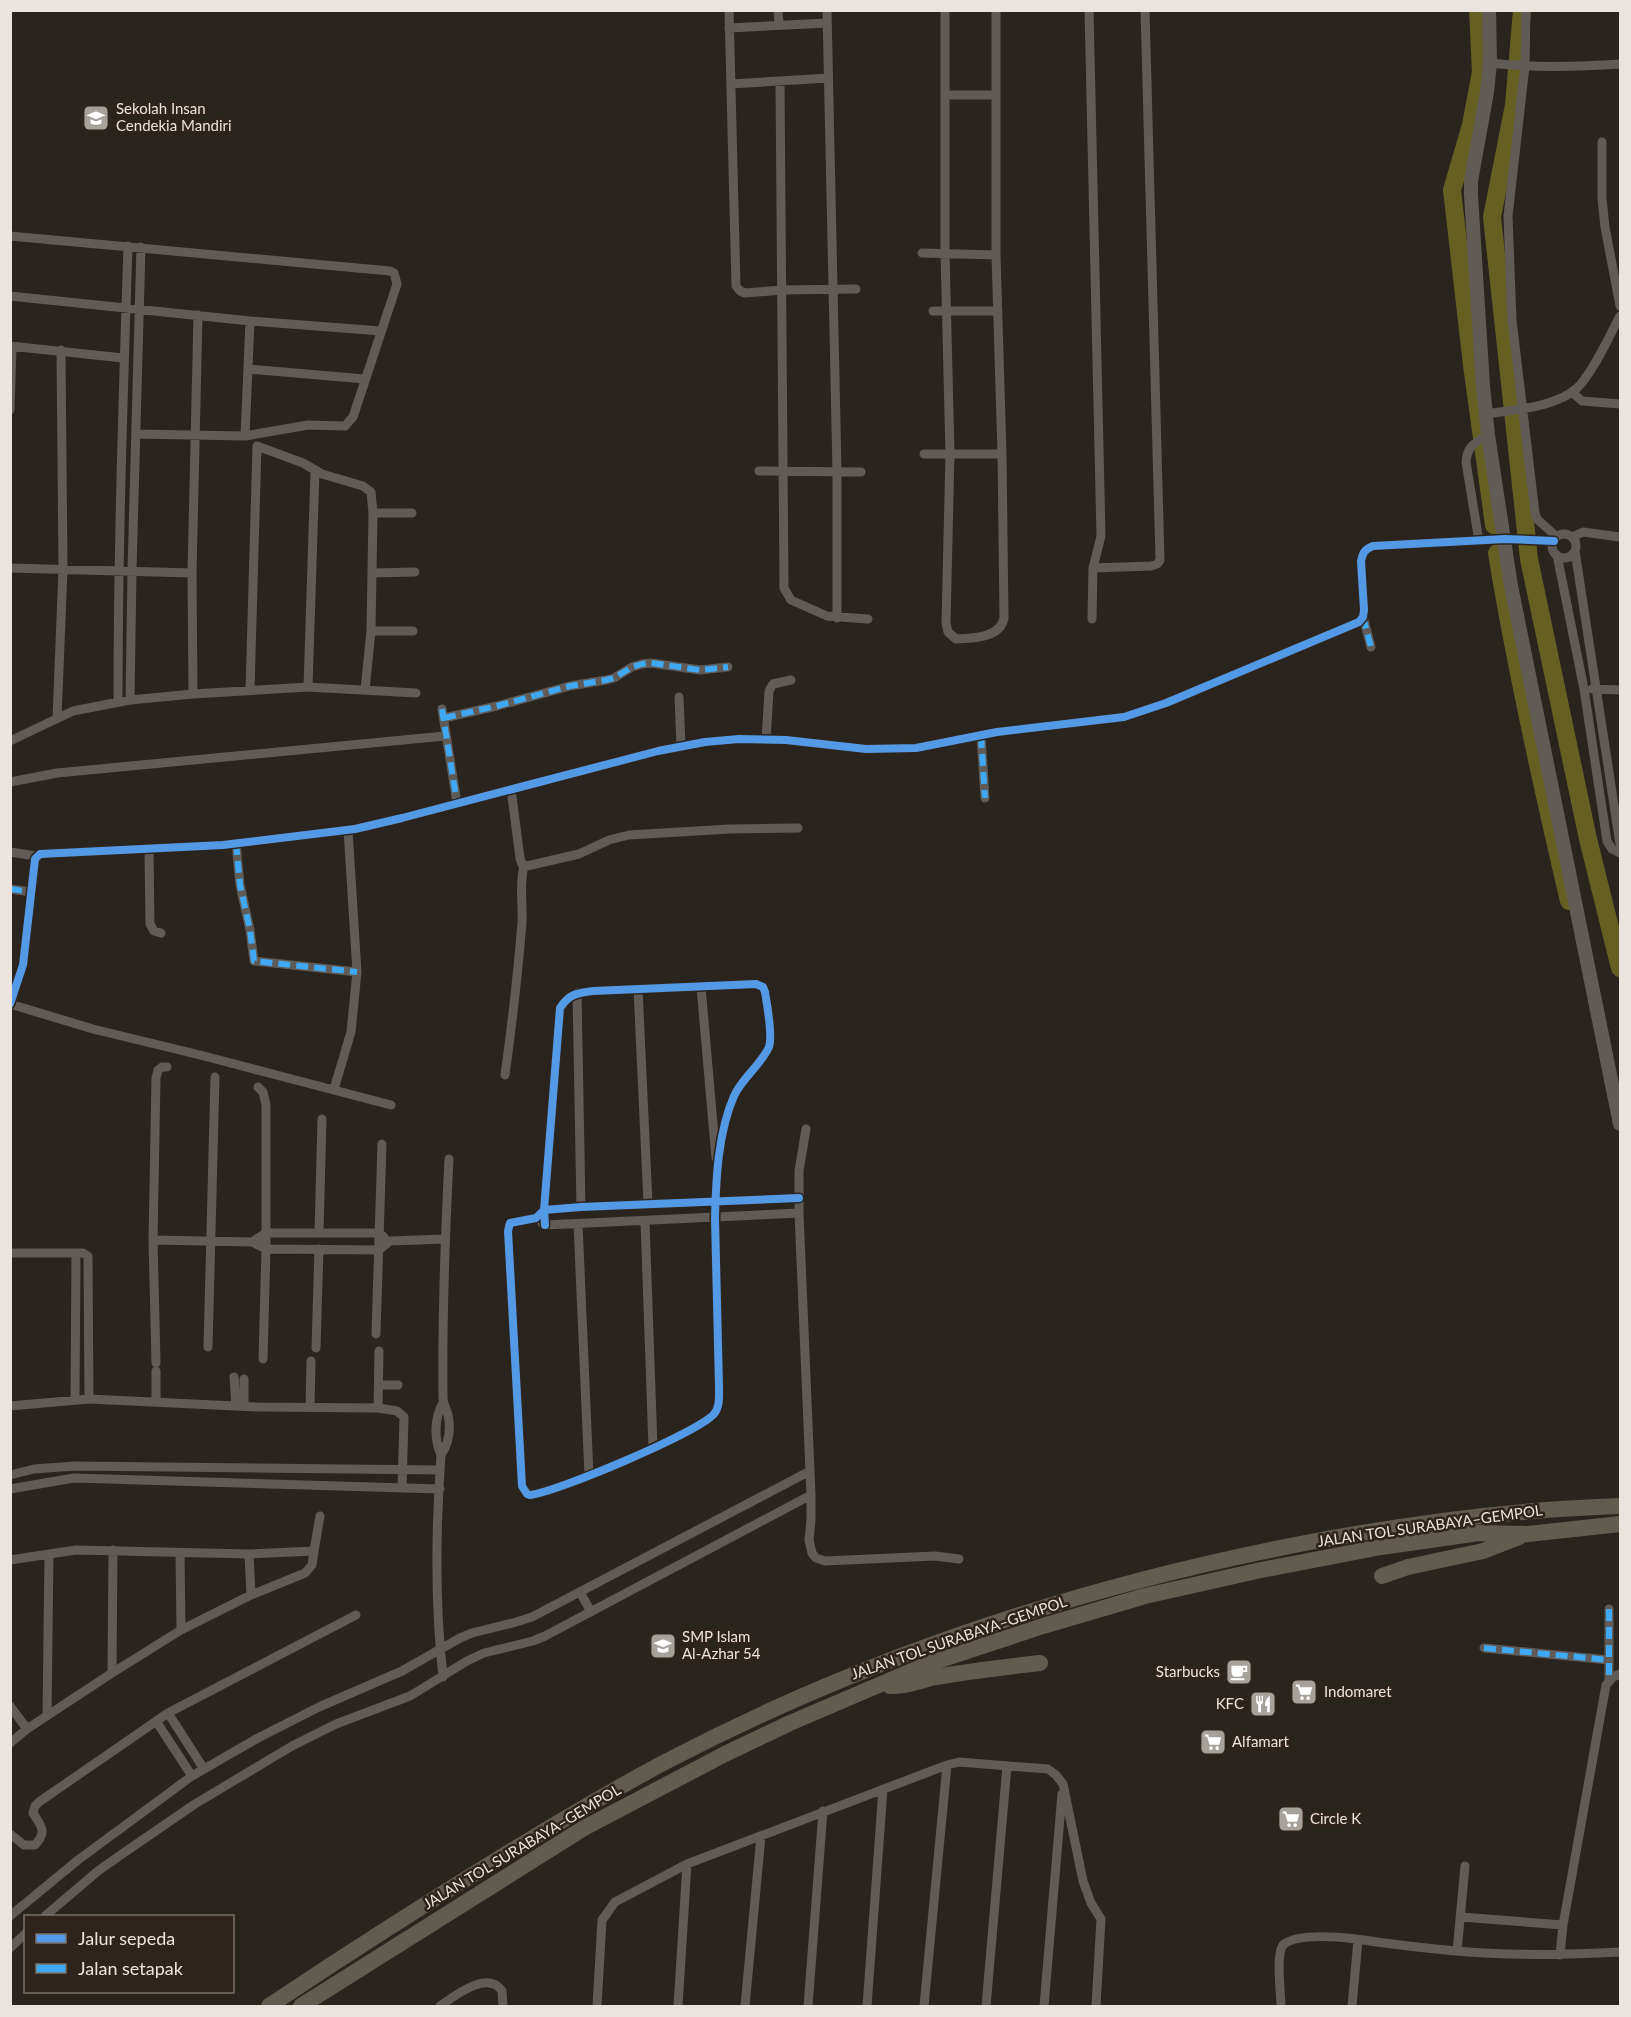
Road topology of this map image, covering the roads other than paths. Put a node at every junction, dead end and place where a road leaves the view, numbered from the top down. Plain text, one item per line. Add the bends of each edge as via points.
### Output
1 (729, 10) edge
2 (778, 10) edge
3 (827, 10) edge
4 (945, 10) edge
5 (996, 10) edge
6 (1089, 10) edge
7 (1145, 10) edge
8 (1489, 10) edge
9 (1526, 10) edge
10 (827, 23) junction
11 (779, 24) junction
12 (729, 28) junction
13 (1496, 64) junction
14 (1620, 64) edge
15 (1522, 66) junction
16 (828, 78) junction
17 (780, 81) junction
18 (731, 84) junction
19 (946, 95) junction
20 (996, 95) junction
21 (1602, 142) dead end
22 (10, 236) edge
23 (128, 246) junction
24 (141, 247) junction
25 (922, 253) dead end
26 (945, 253) junction
27 (996, 255) junction
28 (782, 290) junction
29 (832, 290) junction
30 (856, 290) dead end
31 (10, 296) edge
32 (1620, 306) edge
33 (126, 308) junction
34 (139, 310) junction
35 (947, 310) junction
36 (933, 311) dead end
37 (998, 311) junction
38 (198, 315) junction
39 (1620, 316) edge
40 (250, 321) junction
41 (381, 332) junction
42 (11, 346) edge
43 (61, 350) junction
44 (123, 358) junction
45 (248, 369) junction
46 (365, 380) junction
47 (1572, 392) junction
48 (1620, 404) edge
49 (1518, 409) junction
50 (10, 410) edge
51 (1492, 413) junction
52 (136, 434) junction
53 (257, 435) junction
54 (194, 436) junction
55 (245, 436) junction
56 (1484, 438) junction
57 (257, 446) junction
58 (950, 453) junction
59 (924, 454) dead end
60 (1002, 454) junction
61 (315, 471) junction
62 (759, 471) dead end
63 (785, 471) junction
64 (837, 471) junction
65 (122, 472) junction
66 (135, 472) junction
67 (861, 472) dead end
68 (373, 513) junction
69 (412, 513) dead end
70 (1572, 537) junction
71 (1620, 537) edge
72 (1509, 539) junction
73 (1556, 539) junction
74 (1479, 541) junction
75 (1575, 551) junction
76 (1557, 555) junction
77 (10, 568) edge
78 (1093, 568) junction
79 (63, 570) junction
80 (118, 570) junction
81 (132, 570) junction
82 (415, 572) dead end
83 (192, 573) junction
84 (373, 573) junction
85 (1363, 617) junction
86 (837, 618) junction
87 (868, 619) dead end
88 (1092, 620) dead end
89 (371, 631) junction
90 (413, 631) dead end
91 (1371, 647) dead end
92 (728, 667) dead end
93 (791, 680) dead end
94 (308, 687) junction
95 (1584, 689) junction
96 (1596, 689) junction
97 (250, 690) junction
98 (365, 690) junction
99 (1620, 690) edge
100 (416, 693) dead end
101 (193, 694) junction
102 (679, 697) dead end
103 (130, 700) junction
104 (118, 702) junction
105 (57, 718) junction
106 (445, 736) junction
107 (981, 736) junction
108 (766, 740) junction
109 (10, 741) edge
110 (681, 746) junction
111 (10, 783) edge
112 (511, 789) junction
113 (985, 798) dead end
114 (457, 803) junction
115 (798, 828) dead end
116 (348, 830) junction
117 (236, 843) junction
118 (1620, 844) edge
119 (149, 849) junction
120 (10, 852) edge
121 (1620, 853) edge
122 (36, 856) junction
123 (524, 866) junction
124 (10, 889) edge
125 (32, 892) junction
126 (161, 933) dead end
127 (357, 972) junction
128 (701, 987) junction
129 (638, 989) junction
130 (577, 993) junction
131 (11, 1004) edge
132 (167, 1067) dead end
133 (505, 1075) dead end
134 (215, 1077) dead end
135 (258, 1087) dead end
136 (334, 1089) junction
137 (391, 1105) dead end
138 (322, 1119) dead end
139 (1620, 1124) edge
140 (806, 1129) dead end
141 (382, 1144) dead end
142 (449, 1159) dead end
143 (717, 1176) junction
144 (799, 1198) junction
145 (716, 1201) junction
146 (648, 1203) junction
147 (609, 1205) junction
148 (581, 1207) junction
149 (544, 1210) junction
150 (799, 1213) junction
151 (536, 1218) junction
152 (715, 1218) junction
153 (645, 1221) junction
154 (610, 1223) junction
155 (578, 1224) junction
156 (544, 1225) junction
157 (266, 1233) junction
158 (320, 1233) junction
159 (379, 1233) junction
160 (446, 1239) junction
161 (153, 1240) junction
162 (211, 1241) junction
163 (390, 1241) junction
164 (252, 1242) junction
165 (266, 1249) junction
166 (319, 1249) junction
167 (379, 1250) junction
168 (10, 1253) edge
169 (76, 1253) junction
170 (376, 1334) dead end
171 (208, 1347) dead end
172 (316, 1347) dead end
173 (379, 1350) dead end
174 (263, 1359) dead end
175 (311, 1361) dead end
176 (239, 1378) dead end
177 (398, 1384) dead end
178 (380, 1385) junction
179 (89, 1399) junction
180 (75, 1400) junction
181 (156, 1402) junction
182 (10, 1406) edge
183 (240, 1406) junction
184 (310, 1407) junction
185 (378, 1408) junction
186 (653, 1447) junction
187 (75, 1466) junction
188 (403, 1470) junction
189 (440, 1470) junction
190 (810, 1471) junction
191 (10, 1475) edge
192 (589, 1475) junction
193 (74, 1478) junction
194 (402, 1487) junction
195 (10, 1489) edge
196 (440, 1489) junction
197 (811, 1495) junction
198 (1620, 1506) edge
199 (320, 1516) dead end
200 (1620, 1524) edge
201 (1528, 1534) junction
202 (114, 1550) junction
203 (314, 1551) junction
204 (180, 1553) junction
205 (49, 1554) junction
206 (249, 1554) junction
207 (959, 1559) dead end
208 (10, 1560) edge
209 (1382, 1576) dead end
210 (580, 1592) junction
211 (251, 1594) junction
212 (1609, 1609) dead end
213 (591, 1612) junction
214 (356, 1615) dead end
215 (181, 1630) junction
216 (1484, 1648) dead end
217 (440, 1650) junction
218 (1609, 1660) junction
219 (1040, 1663) dead end
220 (112, 1673) junction
221 (1620, 1674) edge
222 (443, 1677) junction
223 (1609, 1680) junction
224 (880, 1685) junction
225 (10, 1706) edge
226 (168, 1713) junction
227 (47, 1716) junction
228 (156, 1721) junction
229 (27, 1729) junction
230 (10, 1743) edge
231 (947, 1765) junction
232 (1007, 1766) junction
233 (204, 1769) junction
234 (192, 1776) junction
235 (1063, 1784) junction
236 (883, 1789) junction
237 (823, 1811) junction
238 (10, 1834) edge
239 (761, 1836) junction
240 (687, 1864) junction
241 (1466, 1866) dead end
242 (47, 1915) edge
243 (10, 1916) edge
244 (1461, 1917) junction
245 (1563, 1925) junction
246 (24, 1936) edge
247 (1358, 1940) junction
248 (10, 1948) edge
249 (1457, 1952) junction
250 (1620, 1952) edge
251 (1560, 1955) junction
252 (269, 2007) edge
253 (301, 2007) edge
254 (440, 2007) edge
255 (503, 2007) edge
256 (597, 2007) edge
257 (678, 2007) edge
258 (745, 2007) edge
259 (808, 2007) edge
260 (867, 2007) edge
261 (924, 2007) edge
262 (986, 2007) edge
263 (1044, 2007) edge
264 (1096, 2007) edge
265 (1281, 2007) edge
266 (1352, 2007) edge

1 - 12 street
2 - 11 street
3 - 10 street
4 - 19 street
5 - 20 street
6 - 78 street via 1101,536
7 - 78 street via 1160,560 1151,566
8 - 13 street
9 - 15 street
10 - 11 street
10 - 16 street
11 - 12 street
12 - 18 street
13 - 15 street
13 - 51 street via 1471,181
14 - 15 street
15 - 49 street via 1508,216
16 - 17 street
16 - 29 street
17 - 18 street
17 - 28 street
18 - 28 street via 736,286 745,293
19 - 20 street
19 - 26 street
20 - 27 street
21 - 32 street via 1605,227
22 - 23 street
23 - 24 street
23 - 33 street
24 - 34 street
24 - 41 street via 390,271 397,277 397,284
25 - 26 street
26 - 27 street
26 - 35 street
27 - 37 street
28 - 29 street
28 - 63 street
29 - 30 street
29 - 64 street
31 - 33 street
33 - 34 street
33 - 44 street
34 - 38 street
34 - 52 street
35 - 36 street
35 - 37 street
35 - 58 street
37 - 60 street
38 - 40 street
38 - 54 street
39 - 47 street via 1585,379
40 - 41 street
40 - 45 street
41 - 46 street
42 - 43 street
42 - 50 street
43 - 44 street
43 - 79 street
44 - 65 street
45 - 46 street
45 - 55 street
46 - 53 street via 353,417 345,426 308,425
47 - 48 street via 1582,401
47 - 49 street
49 - 51 street
49 - 73 street via 1536,517
51 - 56 street
52 - 54 street
52 - 66 street
53 - 55 street
53 - 57 street
54 - 55 street
54 - 83 street
56 - 72 street
56 - 74 street via 1468,449 1466,462
57 - 61 street
57 - 97 street
58 - 59 street
58 - 60 street
58 - 60 street via 946,623 948,632 956,639 995,633 1003,624
61 - 68 street via 367,488 373,497
61 - 94 street
62 - 63 street
63 - 64 street
63 - 86 street via 786,592 791,600
64 - 67 street
64 - 86 street
65 - 66 street
65 - 80 street
66 - 81 street
68 - 69 street
68 - 84 street
70 - 71 street via 1584,532
70 - 73 street
70 - 75 street
72 - 73 street
72 - 74 street
72 - 139 street via 1511,586
73 - 76 street via 1553,549
74 - 85 street via 1367,548 1361,561
75 - 76 street via 1567,558
75 - 96 street
76 - 95 street
77 - 79 street
78 - 88 street
79 - 80 street
79 - 105 street
80 - 81 street
80 - 104 street
81 - 83 street
81 - 103 street
82 - 84 street
83 - 101 street
84 - 89 street
85 - 91 street
85 - 107 street via 1353,625 1124,717
86 - 87 street
89 - 90 street
89 - 98 street
92 - 106 street via 700,670 642,664 606,681 560,688 497,706 443,713
93 - 108 street via 777,682 769,691
94 - 97 street
94 - 98 street
95 - 96 street
95 - 121 street via 1607,841
96 - 99 street
96 - 118 street
97 - 101 street
98 - 100 street
101 - 103 street
102 - 110 street
103 - 104 street
104 - 105 street
105 - 109 street
106 - 111 street via 57,773
106 - 114 street
107 - 108 street via 899,749
107 - 113 street
108 - 110 street
110 - 112 street
112 - 114 street
112 - 123 street
114 - 116 street
115 - 123 street via 629,835 579,854
116 - 117 street
116 - 127 street
117 - 119 street
117 - 127 street via 254,961
119 - 122 street
119 - 126 street via 150,924
120 - 122 street
122 - 125 street
123 - 133 street via 516,996
124 - 125 street
125 - 131 street via 23,965
127 - 136 street via 351,1032
128 - 129 street
128 - 143 street
128 - 143 street via 761,985 770,1037 768,1048 735,1095 723,1132
129 - 130 street
129 - 146 street
130 - 148 street
130 - 149 street via 560,1008
131 - 136 street via 93,1029
132 - 161 street via 158,1070 156,1078
134 - 162 street
135 - 157 street via 266,1105
136 - 137 street
138 - 158 street
140 - 144 street
141 - 159 street
142 - 160 street
143 - 145 street
144 - 145 street
144 - 150 street
145 - 146 street
145 - 152 street
146 - 147 street
147 - 148 street
147 - 154 street
148 - 149 street
149 - 151 street
149 - 156 street
150 - 152 street
150 - 190 street
151 - 156 street
151 - 192 street via 512,1221 508,1226 522,1486 527,1494 536,1494
152 - 153 street
152 - 186 street via 718,1407 706,1420
153 - 154 street
153 - 186 street
154 - 155 street
155 - 156 street
155 - 192 street
157 - 158 street
157 - 164 street
157 - 165 street
158 - 159 street
159 - 163 street
159 - 167 street
160 - 163 street
160 - 189 street via 443,1403 436,1425
161 - 162 street
161 - 181 street
162 - 164 street
162 - 171 street
163 - 167 street
164 - 165 street
165 - 166 street
165 - 174 street
166 - 167 street
166 - 172 street
167 - 170 street
168 - 169 street
169 - 179 street via 86,1254 89,1260
169 - 180 street
173 - 178 street
175 - 184 street
176 - 183 street
177 - 178 street
178 - 185 street
179 - 180 street
179 - 181 street
180 - 182 street
181 - 183 street
183 - 184 street
184 - 185 street
185 - 188 street via 397,1411 404,1417
186 - 192 street
187 - 188 street
187 - 191 street
187 - 193 street
188 - 189 street
188 - 194 street
189 - 196 street
190 - 197 street
190 - 210 street
193 - 194 street
193 - 195 street
194 - 196 street
196 - 217 street
197 - 207 street via 810,1548 821,1561 935,1556
197 - 213 street
198 - 252 highway, JALAN TOL SURABAYA–GEMPOL via 1517,1512 1381,1529 1256,1552 1048,1605 908,1653 837,1681 667,1761 481,1869
199 - 203 street
200 - 201 highway, JALAN TOL SURABAYA–GEMPOL
201 - 209 highway via 1484,1551
201 - 224 highway, JALAN TOL SURABAYA–GEMPOL via 1479,1533 1381,1547 1179,1588 928,1664
202 - 204 street
202 - 205 street
202 - 220 street
203 - 206 street
203 - 211 street via 312,1565 305,1573
204 - 206 street
204 - 215 street
205 - 208 street
205 - 227 street
206 - 211 street
210 - 213 street
210 - 217 street via 532,1617 472,1633
211 - 215 street
212 - 218 street
213 - 222 street via 533,1641 484,1653
214 - 226 street
215 - 220 street
216 - 218 street
217 - 222 street
217 - 233 street via 318,1707
218 - 223 street
219 - 224 highway via 898,1686
220 - 227 street
221 - 223 street
222 - 242 street via 410,1696 336,1724 292,1746 195,1804 98,1871
223 - 245 street
224 - 253 highway, JALAN TOL SURABAYA–GEMPOL via 790,1723 584,1828
225 - 229 street
226 - 228 street
226 - 233 street
227 - 229 street
228 - 234 street
228 - 238 street via 35,1806 33,1814 43,1831 35,1845 24,1845
229 - 230 street
231 - 232 street via 959,1762
231 - 236 street
231 - 261 street
232 - 235 street via 1047,1769
232 - 262 street
233 - 234 street
234 - 243 street
235 - 263 street
235 - 264 street via 1083,1881 1101,1919
236 - 237 street
236 - 260 street
237 - 239 street
237 - 259 street
239 - 240 street
239 - 258 street
240 - 256 street via 615,1902 605,1913
240 - 257 street
241 - 244 street
244 - 245 street
244 - 249 street
245 - 251 street
246 - 248 street
247 - 249 street
247 - 265 street via 1303,1938 1282,1946
247 - 266 street
249 - 251 street
250 - 251 street
254 - 255 street via 468,1987 489,1984 502,1992

